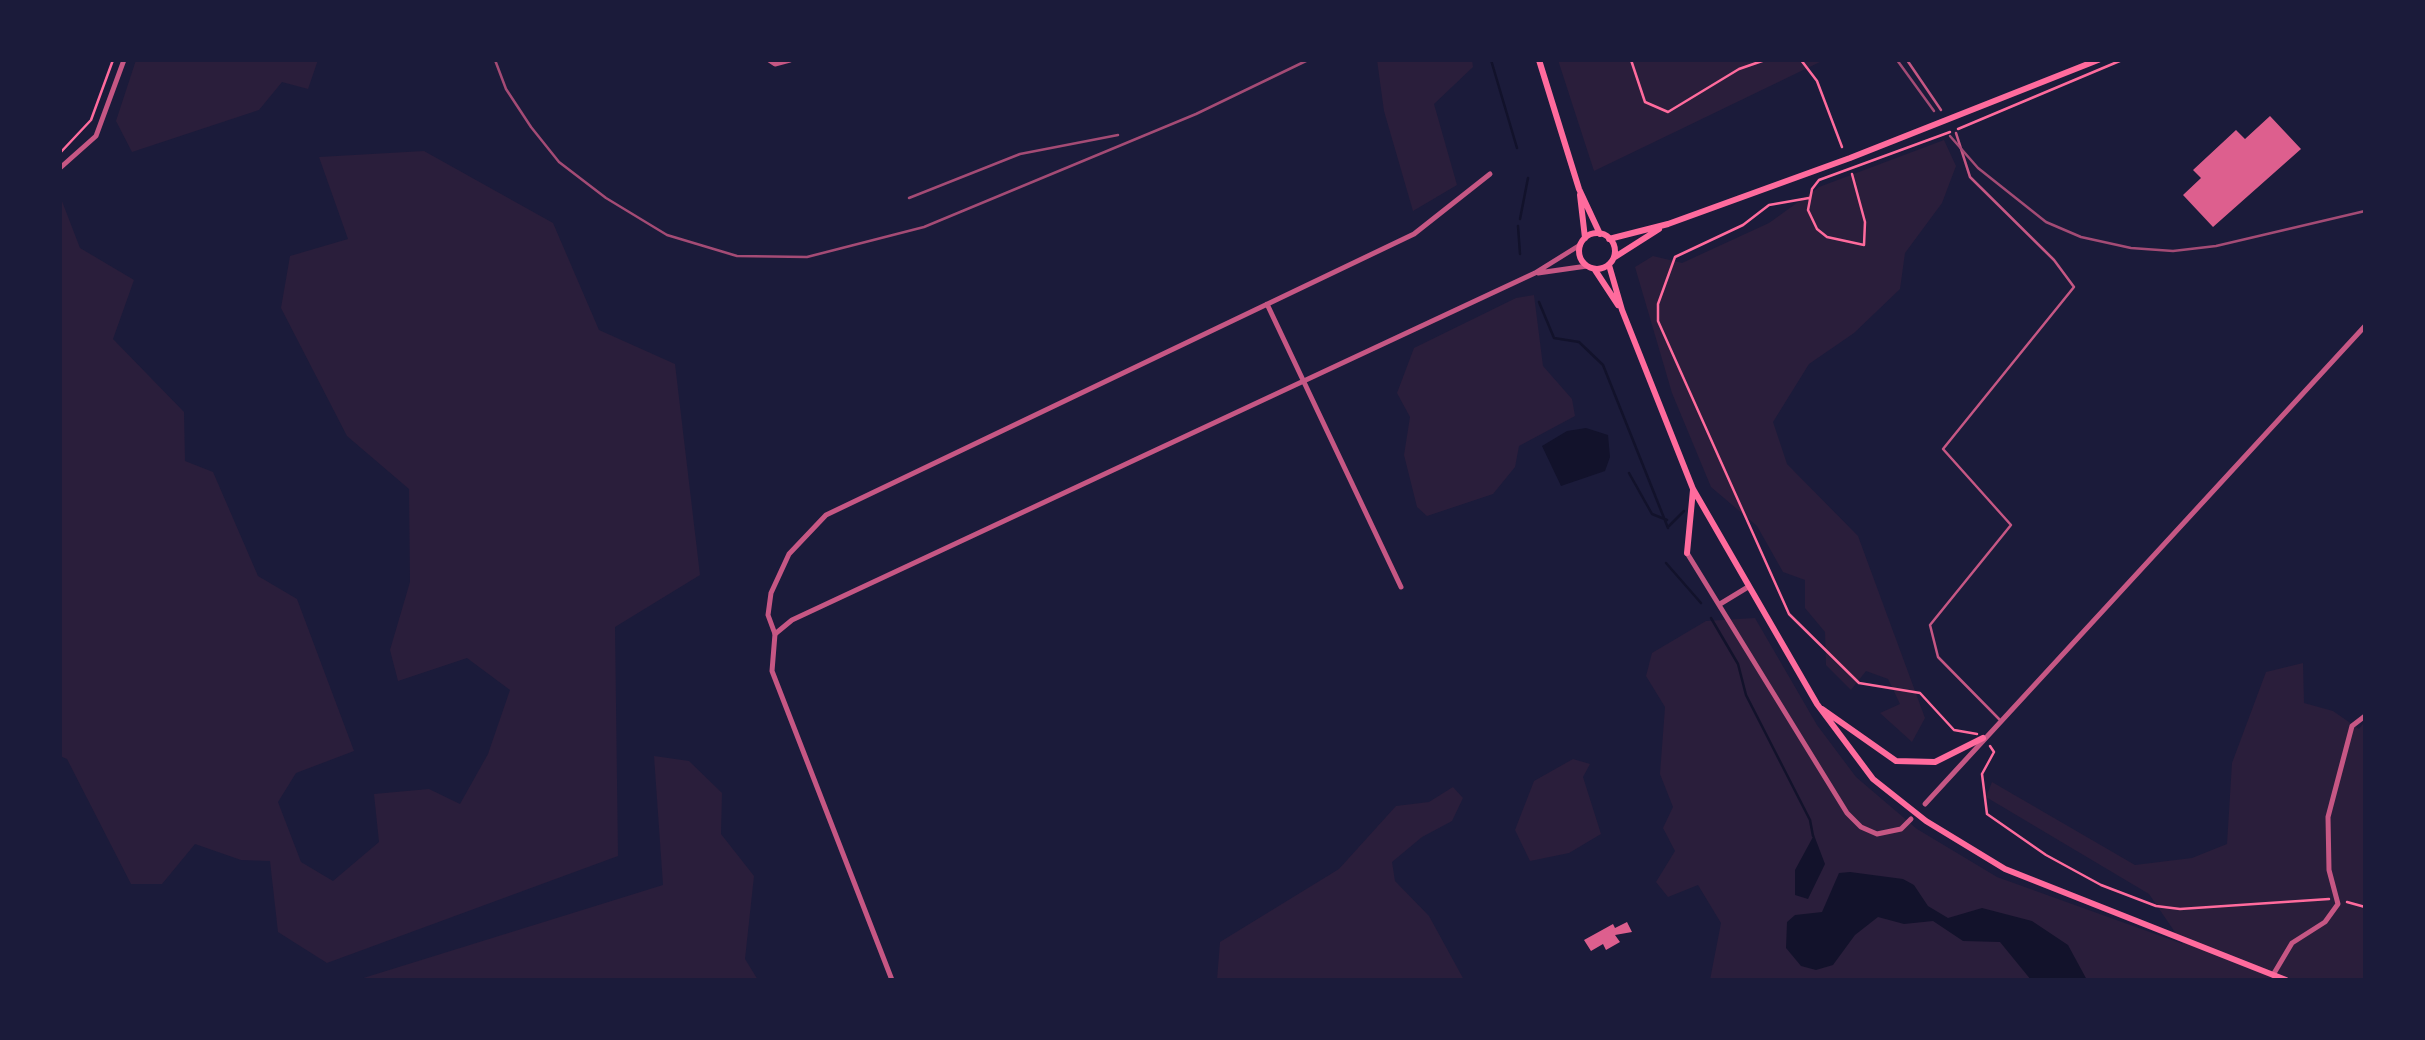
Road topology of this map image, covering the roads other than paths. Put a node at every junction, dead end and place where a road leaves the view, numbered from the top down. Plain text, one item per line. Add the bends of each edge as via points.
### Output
1 (124, 60) edge
2 (769, 60) edge
3 (790, 60) edge
4 (1539, 60) edge
5 (1907, 60) edge
6 (2098, 60) edge
7 (1941, 110) dead end
8 (1956, 134) dead end
9 (60, 168) edge
10 (1490, 174) dead end
11 (1579, 189) junction
12 (1668, 224) junction
13 (1600, 234) junction
14 (1610, 239) junction
15 (1582, 242) junction
16 (1612, 261) junction
17 (1591, 268) junction
18 (1534, 273) junction
19 (1267, 304) junction
20 (1622, 310) junction
21 (2365, 326) edge
22 (1303, 380) junction
23 (1693, 489) junction
24 (1687, 553) joint
25 (1401, 587) dead end
26 (1748, 587) junction
27 (1719, 604) junction
28 (775, 634) junction
29 (1816, 704) junction
30 (2365, 716) edge
31 (1999, 719) junction
32 (1983, 738) junction
33 (1925, 804) dead end
34 (1911, 819) dead end
35 (2273, 975) junction
36 (892, 980) edge
37 (2286, 980) edge

1 - 9 street via 96,136
2 - 3 street
4 - 11 main road
5 - 7 lane
6 - 12 main road
8 - 31 lane via 1970,178 2074,287 1942,450 2011,525 1930,625 1938,657
10 - 19 street via 1426,228
11 - 13 main road
11 - 15 main road
12 - 14 main road
12 - 16 main road
13 - 14 main road
13 - 15 main road
14 - 16 main road
15 - 17 main road via 1579,253
15 - 18 street
16 - 17 main road
16 - 20 main road
17 - 18 street
17 - 20 main road
18 - 22 street
19 - 22 street
19 - 28 street via 826,515 782,566 768,607
20 - 23 main road
21 - 31 street
22 - 25 street
22 - 28 street via 792,620
23 - 24 main road
23 - 26 main road
24 - 27 street
26 - 27 street
26 - 29 main road
27 - 34 street via 1847,812 1877,834 1901,829
28 - 36 street via 770,650 776,682
29 - 32 main road via 1896,760 1935,762
29 - 35 main road via 1873,779 1955,841 2005,869
30 - 35 street via 2352,726 2328,818 2327,859 2338,900 2324,922 2286,950
31 - 32 street
32 - 33 street
35 - 37 main road

